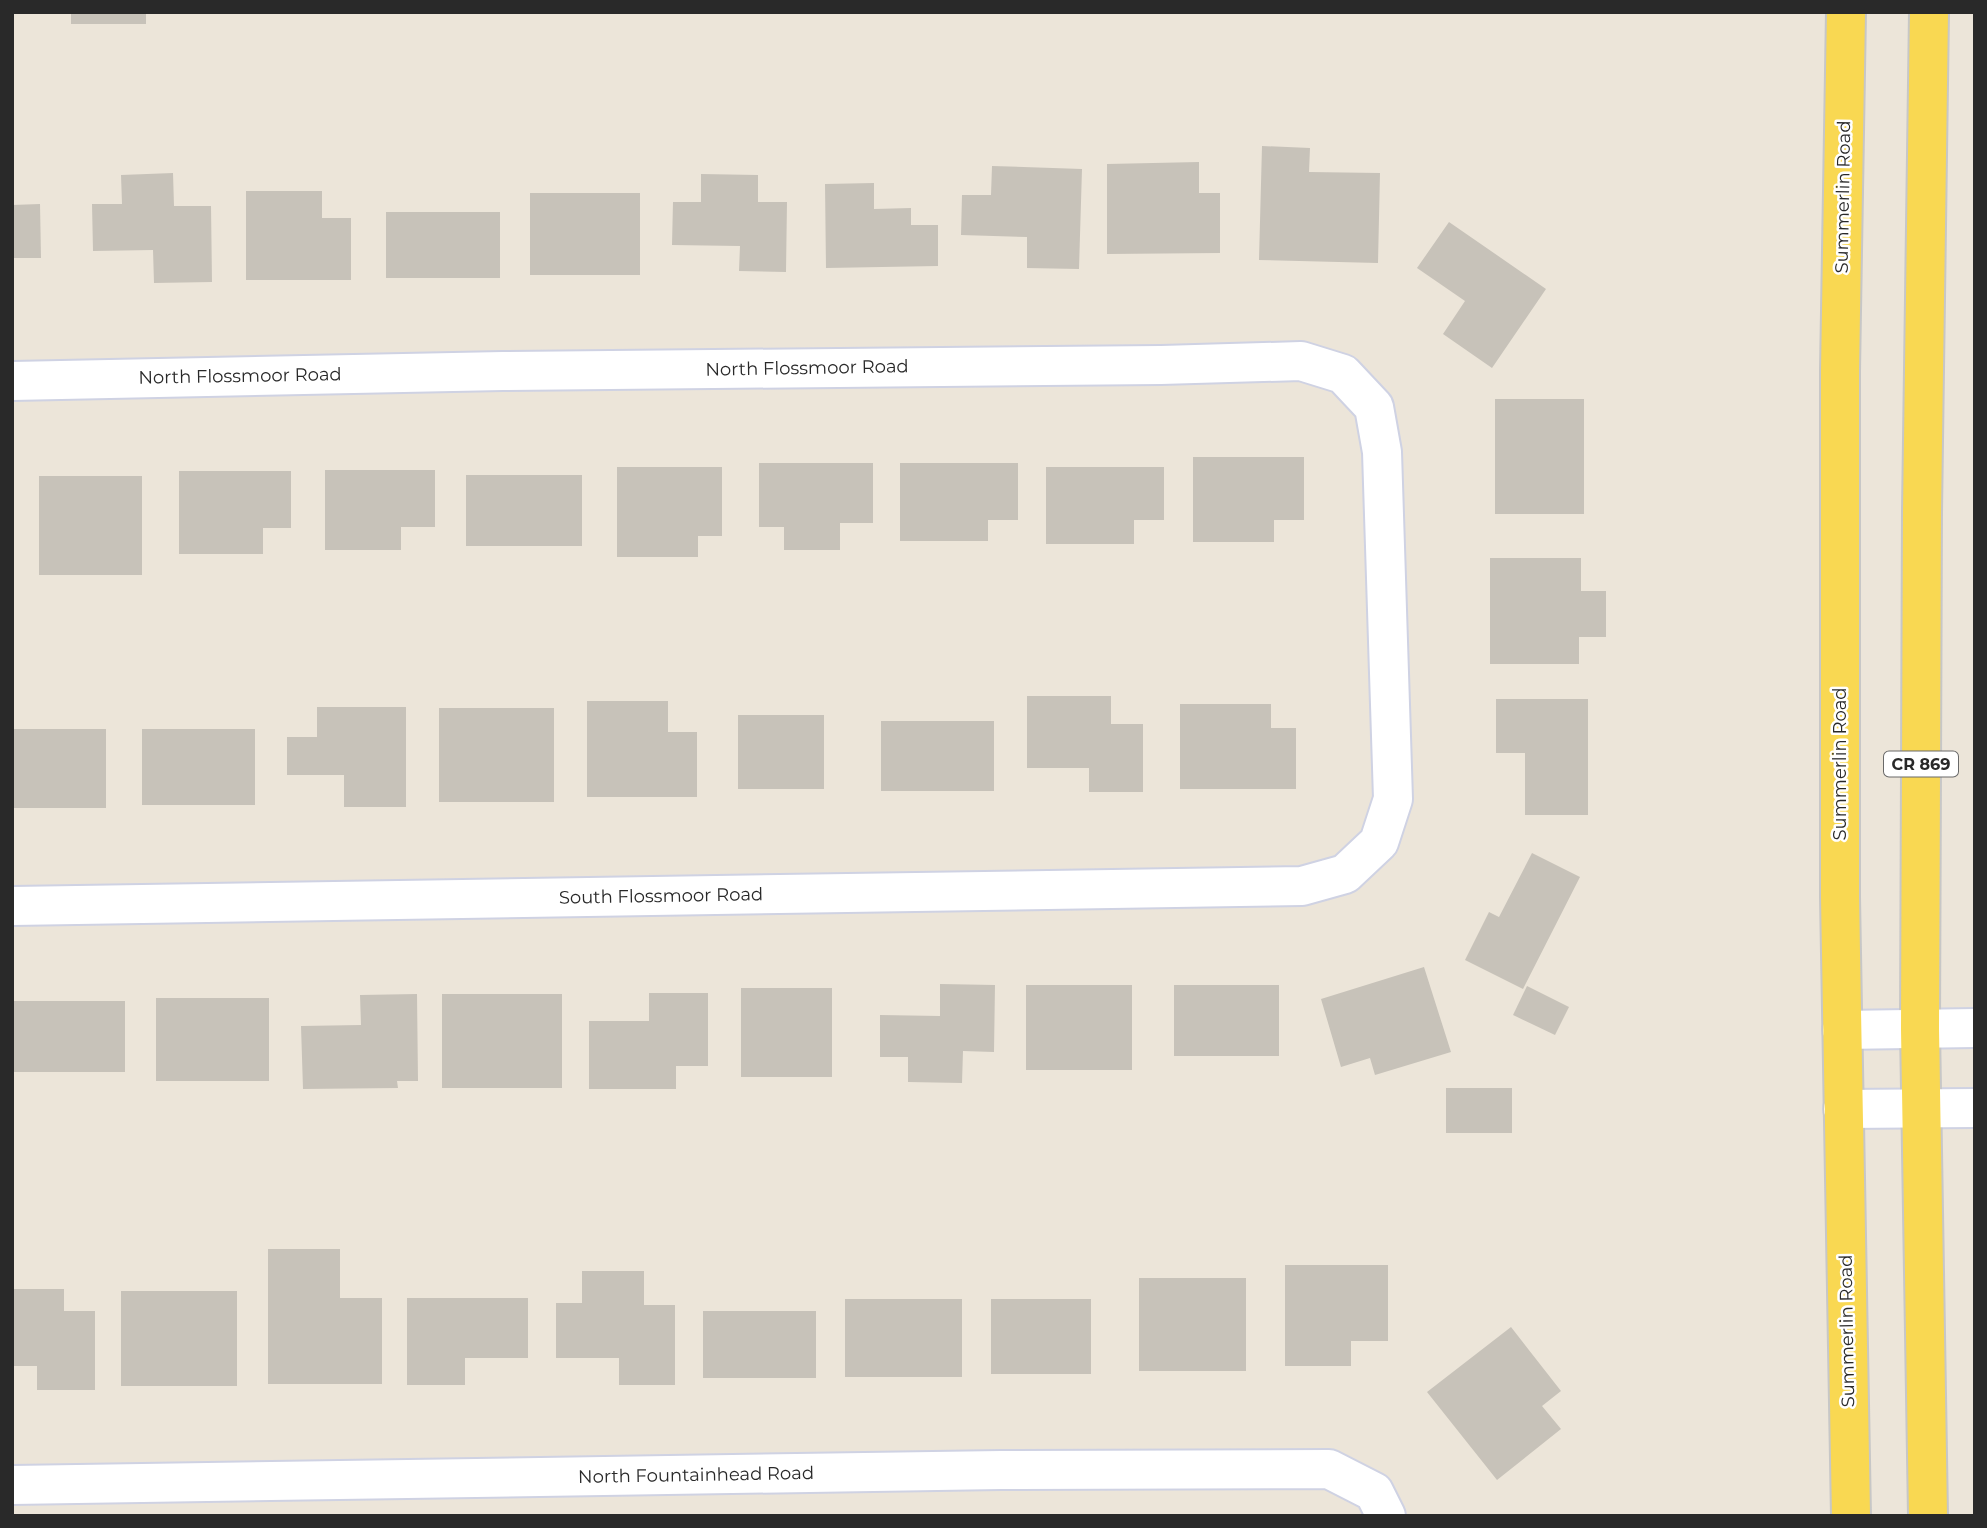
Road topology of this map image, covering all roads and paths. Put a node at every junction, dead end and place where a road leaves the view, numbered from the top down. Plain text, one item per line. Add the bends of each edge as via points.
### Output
1 (1846, 12) edge
2 (1929, 12) edge
3 (12, 381) edge
4 (1309, 884) joint
5 (12, 906) edge
6 (1975, 1028) edge
7 (1920, 1029) junction
8 (1842, 1030) junction
9 (1921, 1108) junction
10 (1975, 1108) edge
11 (1843, 1109) junction
12 (12, 1485) edge
13 (1380, 1504) edge
14 (1850, 1516) edge
15 (1928, 1516) edge

1 - 8 main road, Summerlin Road via 1840,371
2 - 7 main road, CR 869
3 - 4 street, North Flossmoor Road via 1301,361 1343,374 1374,407 1382,452 1394,799 1379,842 1345,874
4 - 5 street, South Flossmoor Road
6 - 7 street
7 - 8 street
7 - 9 main road, CR 869
8 - 11 main road, Summerlin Road
9 - 10 street
9 - 11 street
9 - 15 main road, CR 869
11 - 14 main road, Summerlin Road
12 - 13 street, North Fountainhead Road via 1329,1469

